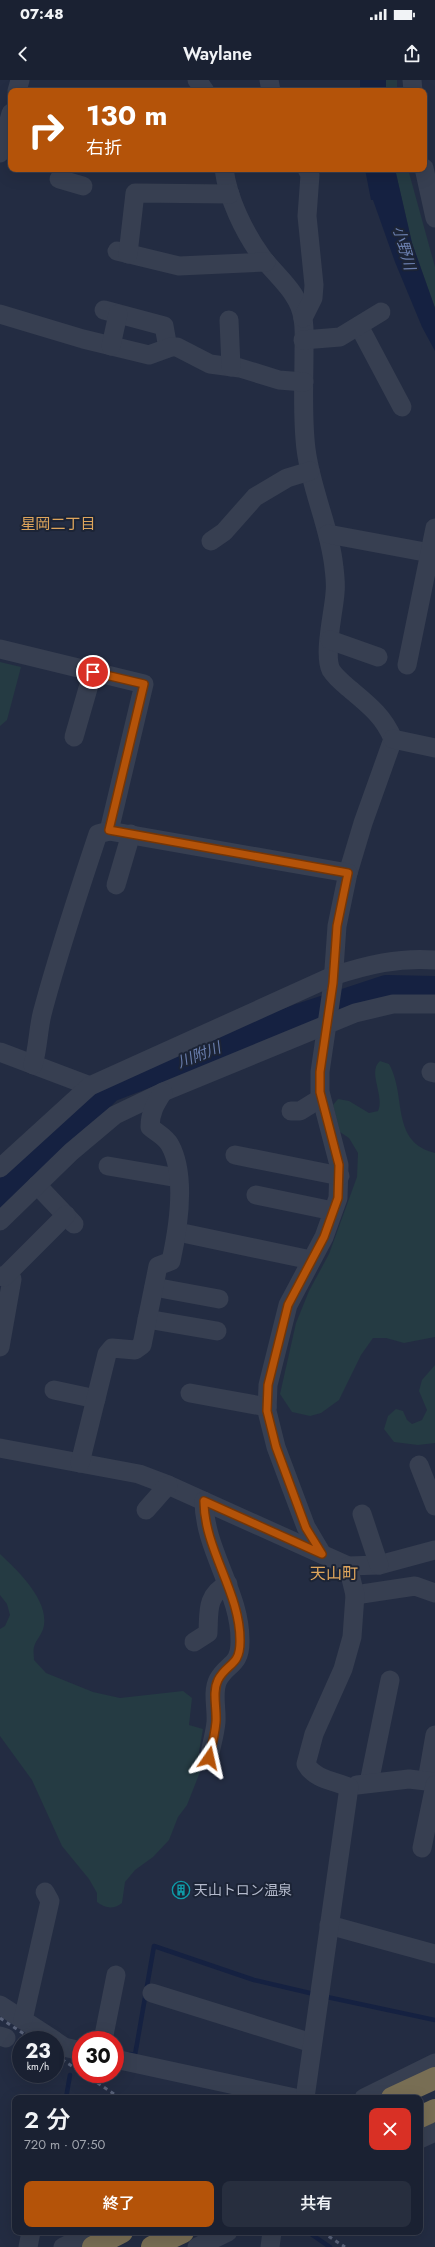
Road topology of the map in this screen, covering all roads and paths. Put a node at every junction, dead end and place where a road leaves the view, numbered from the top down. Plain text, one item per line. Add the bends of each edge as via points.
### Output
1 (8, 126) edge
2 (0, 153) edge
3 (225, 172) edge
4 (308, 172) edge
5 (425, 172) edge
6 (230, 194) junction
7 (435, 218) edge
8 (266, 262) junction
9 (381, 312) dead end
10 (0, 314) edge
11 (303, 318) junction
12 (229, 320) dead end
13 (359, 326) junction
14 (304, 340) junction
15 (111, 346) junction
16 (168, 348) junction
17 (232, 367) junction
18 (304, 382) junction
19 (402, 407) dead end
20 (310, 471) junction
21 (435, 528) edge
22 (328, 534) junction
23 (212, 541) dead end
24 (432, 554) edge
25 (330, 640) junction
26 (0, 649) edge
27 (378, 657) dead end
28 (407, 665) dead end
29 (93, 672) junction
30 (74, 737) dead end
31 (393, 739) junction
32 (435, 748) edge
33 (109, 830) junction
34 (131, 834) junction
35 (348, 873) junction
36 (116, 885) dead end
37 (435, 960) edge
38 (333, 980) junction
39 (435, 1004) edge
40 (327, 1020) junction
41 (0, 1052) edge
42 (33, 1065) junction
43 (90, 1086) junction
44 (163, 1092) junction
45 (321, 1098) junction
46 (291, 1111) dead end
47 (234, 1155) dead end
48 (108, 1166) dead end
49 (0, 1168) edge
50 (340, 1176) junction
51 (178, 1178) junction
52 (37, 1185) junction
53 (256, 1196) dead end
54 (333, 1211) junction
55 (0, 1221) edge
56 (178, 1232) junction
57 (311, 1260) junction
58 (2, 1276) edge
59 (154, 1287) junction
60 (219, 1300) dead end
61 (147, 1319) junction
62 (216, 1331) dead end
63 (0, 1347) edge
64 (54, 1390) dead end
65 (196, 1398) dead end
66 (96, 1399) junction
67 (268, 1407) junction
68 (0, 1448) edge
69 (80, 1463) junction
70 (419, 1465) dead end
71 (168, 1485) junction
72 (204, 1501) junction
73 (435, 1506) edge
74 (146, 1510) dead end
75 (362, 1514) dead end
76 (435, 1550) edge
77 (322, 1554) junction
78 (379, 1565) junction
79 (348, 1566) junction
80 (228, 1584) junction
81 (435, 1593) edge
82 (354, 1595) junction
83 (194, 1642) dead end
84 (390, 1680) dead end
85 (435, 1735) edge
86 (209, 1758) dead end
87 (432, 1782) edge
88 (369, 1783) junction
89 (349, 1786) junction
90 (422, 1848) dead end
91 (44, 1892) dead end
92 (329, 1925) junction
93 (435, 1954) edge
94 (110, 1980) dead end
95 (152, 1993) dead end
96 (0, 2005) edge
97 (23, 2020) junction
98 (41, 2031) edge
99 (104, 2031) edge
100 (312, 2043) junction
101 (124, 2061) edge
102 (435, 2063) edge
103 (435, 2078) edge
104 (281, 2095) edge
105 (305, 2095) edge
106 (370, 2095) edge
107 (398, 2095) edge
108 (435, 2110) edge
109 (423, 2116) edge
110 (435, 2132) edge
111 (423, 2138) edge
112 (30, 2235) edge
113 (88, 2235) edge
114 (116, 2235) edge
115 (177, 2235) edge
116 (221, 2235) edge
117 (272, 2235) edge
118 (28, 2247) edge
119 (64, 2247) edge
120 (93, 2247) edge
121 (152, 2247) edge
122 (197, 2247) edge
123 (270, 2247) edge

1 - 2 street
3 - 6 street
4 - 11 street via 307,216 314,285 313,298
5 - 7 street
6 - 8 street via 249,235
6 - 8 street via 135,193 122,253 179,266
8 - 11 street via 288,287
9 - 13 street
10 - 15 street
11 - 14 street
12 - 17 street
13 - 14 street via 340,337
13 - 19 street
14 - 18 street
15 - 16 street via 149,355
15 - 16 street via 111,312 164,326
16 - 17 street via 178,346 210,364
17 - 18 street via 279,380
18 - 20 street via 304,423
20 - 22 street
20 - 23 street via 287,478 255,497 224,532
21 - 24 street
22 - 24 street
22 - 25 street via 334,566 335,591
24 - 28 street
25 - 27 street
25 - 31 street via 331,669 338,680 376,710 388,726
26 - 29 street
29 - 30 street
29 - 33 street via 144,684
31 - 32 street
31 - 35 street
33 - 34 street
33 - 42 street via 98,834 63,940 42,1014
34 - 35 street
34 - 36 street
35 - 38 street via 337,926
37 - 38 street via 374,963
38 - 40 street
38 - 43 street
39 - 40 street via 393,1004
40 - 44 street
40 - 45 street via 320,1072
41 - 42 street
42 - 43 street
43 - 49 street
44 - 51 street via 153,1107 150,1126 170,1144 176,1157
44 - 52 street via 115,1115
45 - 46 street via 305,1109
45 - 50 street via 335,1147
47 - 50 street
48 - 51 street
50 - 54 street via 338,1198
51 - 56 street
52 - 55 street
52 - 58 street via 70,1219
53 - 54 street
54 - 57 street via 324,1237
56 - 57 street
56 - 59 street via 172,1262 158,1266
57 - 67 street via 288,1305 268,1385
58 - 63 street via 12,1279
59 - 60 street
59 - 61 street
61 - 62 street
61 - 66 street via 139,1349 118,1348 108,1351
64 - 66 street
65 - 67 street
66 - 69 street
67 - 77 street via 276,1447 306,1528
68 - 69 street
69 - 71 street via 139,1474
70 - 73 street
71 - 72 street
71 - 74 street
72 - 77 street
72 - 80 street via 204,1518
75 - 78 street
76 - 78 street
77 - 79 street
78 - 79 street
79 - 82 street
80 - 83 street via 213,1594 208,1616 208,1632
80 - 86 street via 235,1607 240,1641 239,1658 218,1679 215,1687 216,1724
81 - 82 street via 415,1586
82 - 89 street via 349,1651 314,1734 306,1764 316,1776
84 - 88 street
85 - 87 street
87 - 88 street via 409,1779
87 - 90 street
88 - 89 street
89 - 92 street
91 - 97 street via 50,1901
92 - 93 street
92 - 100 street
94 - 99 street
95 - 100 street
96 - 97 street
97 - 98 street
100 - 105 street
101 - 104 street
102 - 106 street
103 - 107 highway
108 - 109 highway
110 - 111 street
112 - 118 street
113 - 119 street
114 - 120 highway
115 - 121 highway
116 - 122 street
117 - 123 street

